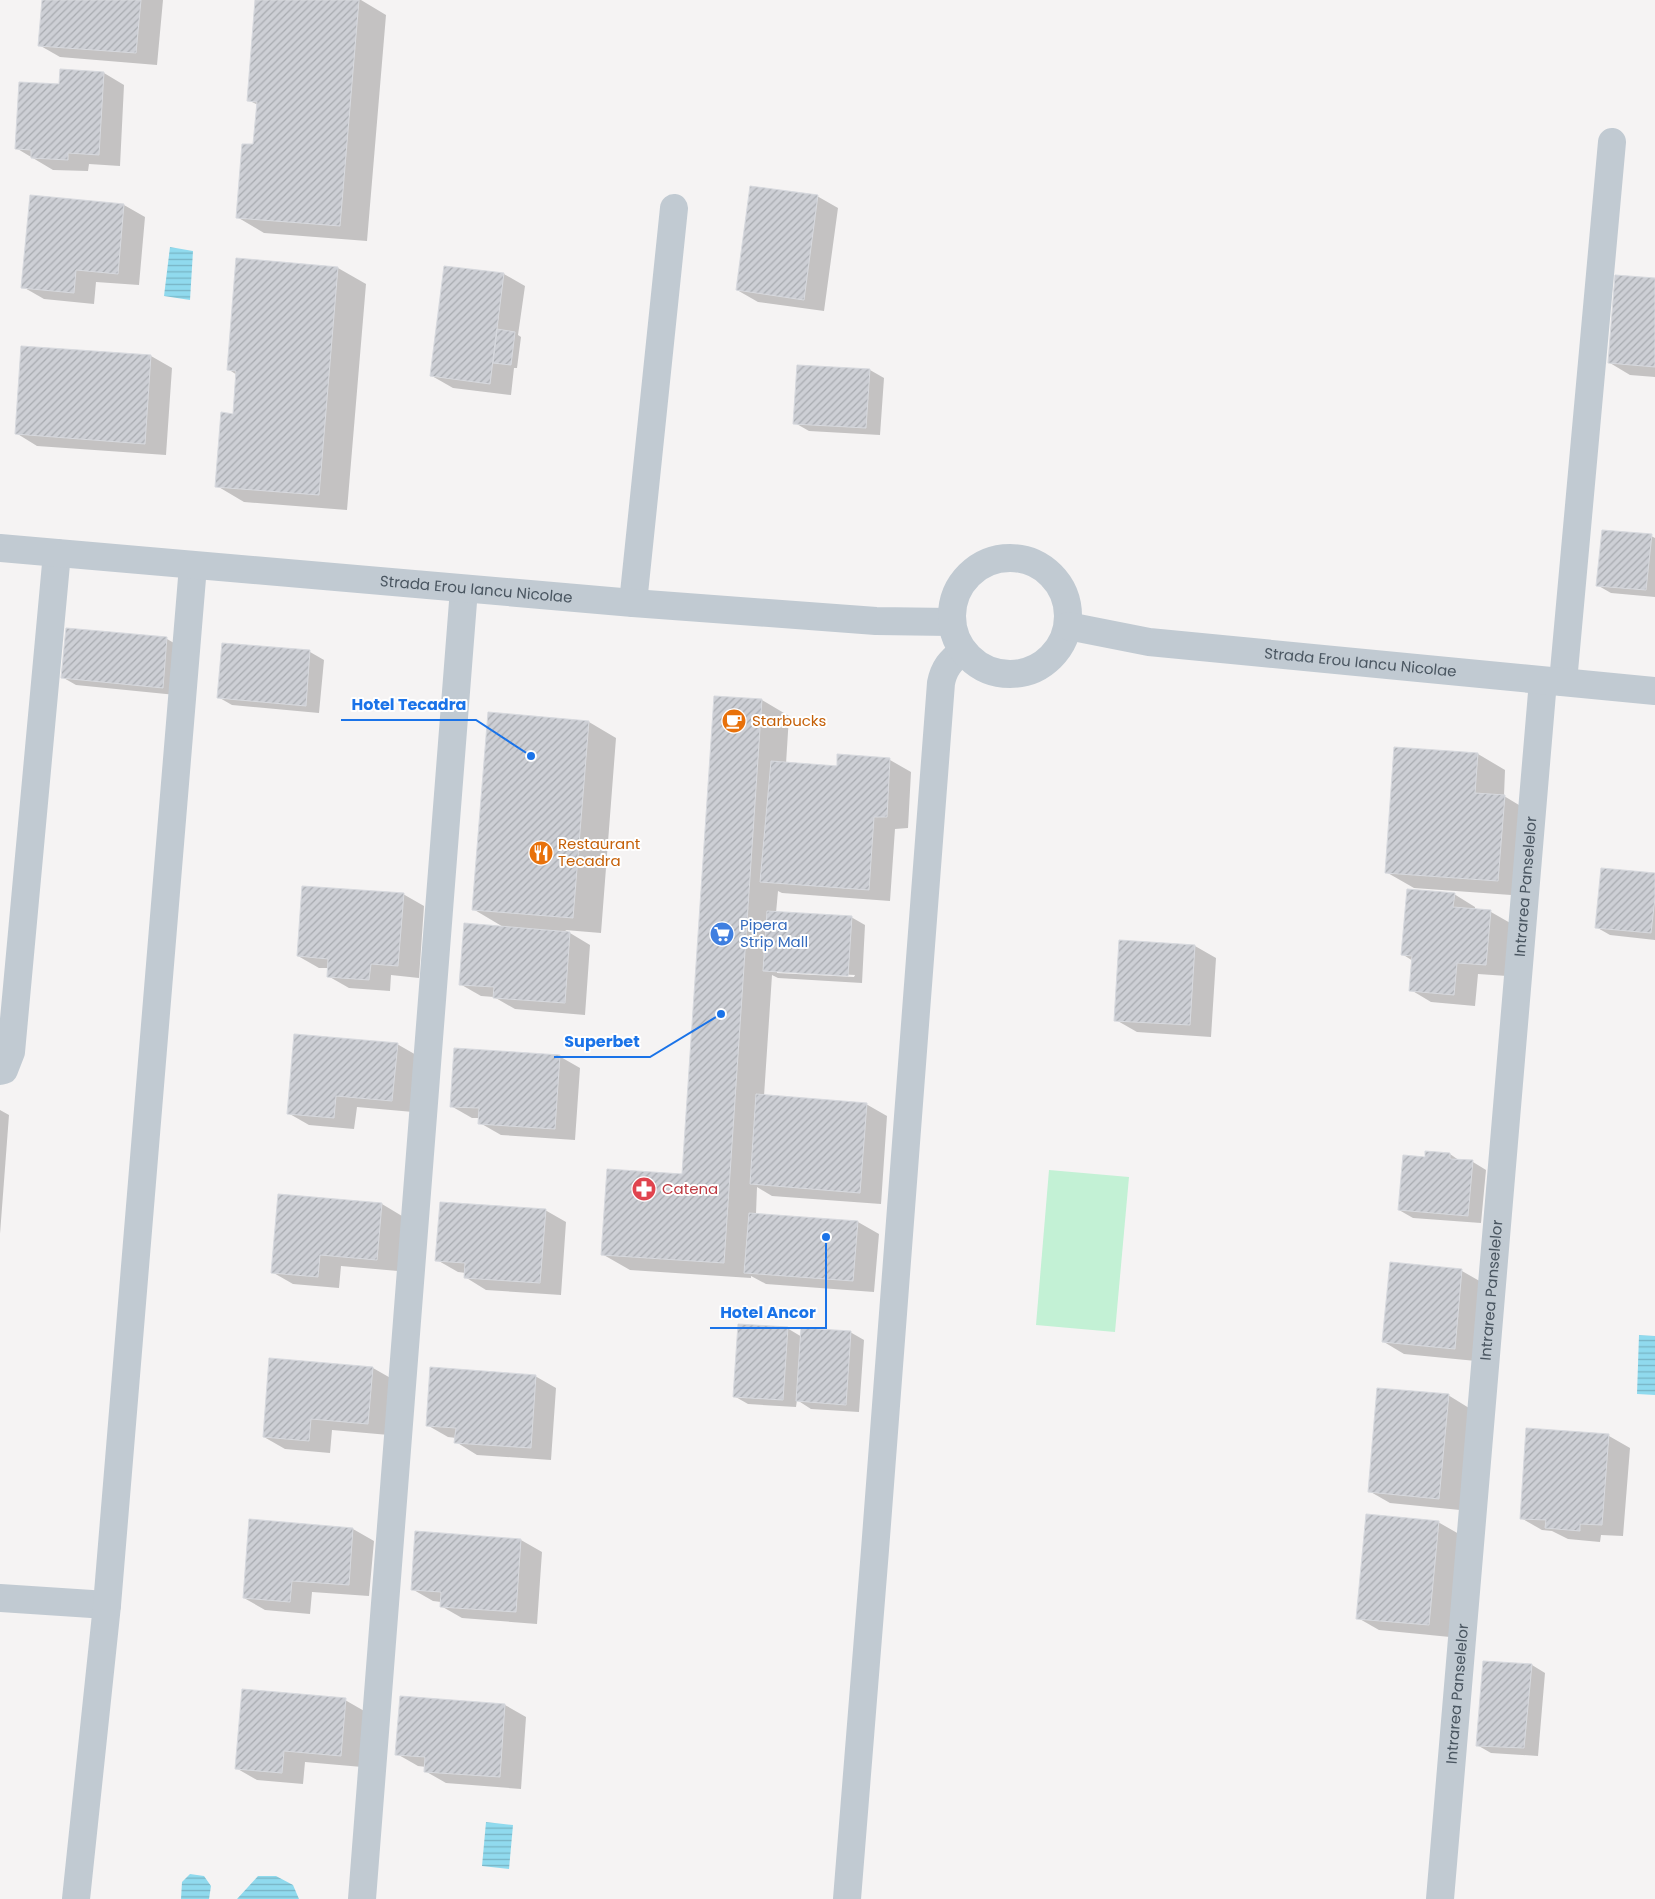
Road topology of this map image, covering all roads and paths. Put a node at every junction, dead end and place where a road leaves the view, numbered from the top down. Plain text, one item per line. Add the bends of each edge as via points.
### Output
1 (1612, 142) dead end
2 (674, 208) dead end
3 (0, 548) edge
4 (57, 553) junction
5 (193, 566) junction
6 (464, 589) junction
7 (633, 603) junction
8 (951, 622) junction
9 (1068, 626) junction
10 (963, 651) junction
11 (1553, 681) junction
12 (1655, 690) edge
13 (0, 1071) edge
14 (0, 1598) edge
15 (107, 1605) junction
16 (76, 1899) edge
17 (362, 1899) edge
18 (847, 1899) edge
19 (1440, 1899) edge

1 - 11 street, Intrarea Panselelor
2 - 7 street
3 - 4 street, Strada Erou Iancu Nicolae
4 - 5 street, Strada Erou Iancu Nicolae
4 - 13 street via 11,1052 4,1070
5 - 6 street, Strada Erou Iancu Nicolae
5 - 15 street
6 - 7 street, Strada Erou Iancu Nicolae
6 - 17 street
7 - 8 street, Strada Erou Iancu Nicolae via 876,621
8 - 9 street via 952,602 960,584 974,569 992,560 1012,557 1032,562 1049,572 1061,587 1068,606
8 - 10 street
9 - 10 street via 1061,645 1049,660 1031,670 1012,675 993,672 976,664
9 - 11 street, Strada Erou Iancu Nicolae via 1149,642
10 - 18 street via 943,671 941,684
11 - 12 street, Strada Erou Iancu Nicolae
11 - 19 street, Intrarea Panselelor
14 - 15 street
15 - 16 street

